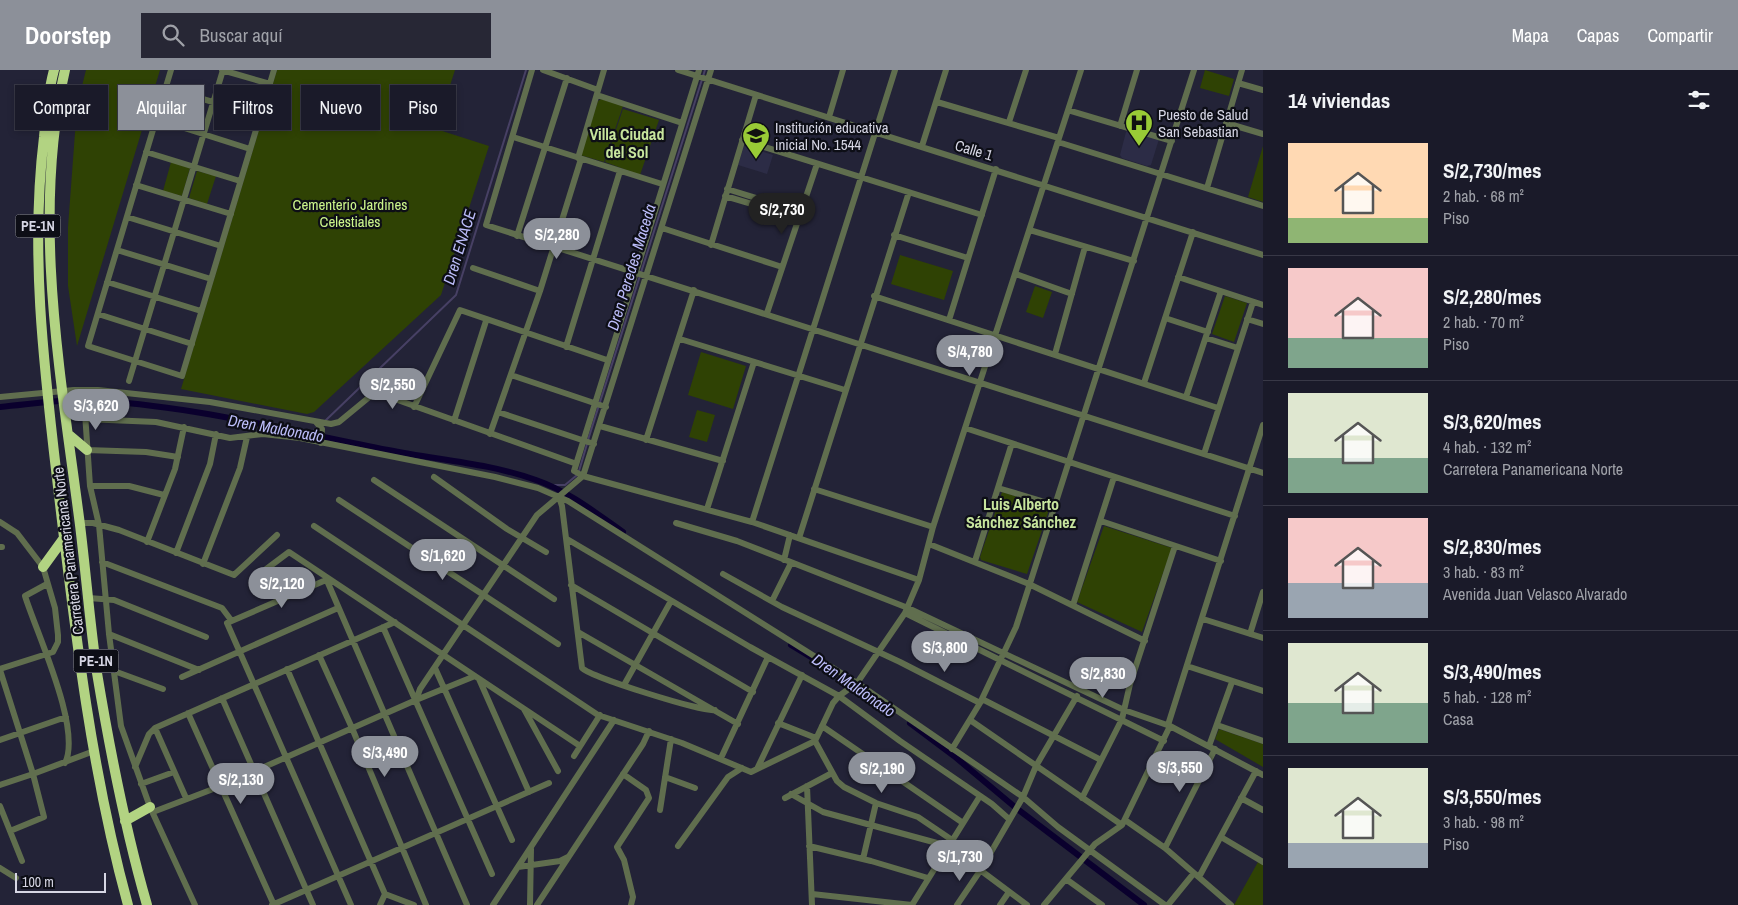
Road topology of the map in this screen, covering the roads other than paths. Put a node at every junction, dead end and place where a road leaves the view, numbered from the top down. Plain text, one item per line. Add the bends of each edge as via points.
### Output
1 (54, 70) edge
2 (65, 70) edge
3 (171, 70) edge
4 (223, 70) edge
5 (274, 70) edge
6 (532, 70) edge
7 (543, 70) edge
8 (604, 70) edge
9 (678, 70) edge
10 (711, 70) edge
11 (834, 70) edge
12 (895, 70) edge
13 (946, 70) edge
14 (1026, 70) edge
15 (1081, 70) edge
16 (1137, 70) edge
17 (1194, 70) edge
18 (1242, 70) edge
19 (843, 71) edge
20 (698, 73) edge
21 (567, 78) junction
22 (708, 80) junction
23 (1238, 83) junction
24 (270, 84) joint
25 (167, 85) edge
26 (1263, 90) edge
27 (598, 92) junction
28 (756, 95) junction
29 (204, 99) edge
30 (213, 102) junction
31 (937, 102) junction
32 (1068, 110) junction
33 (829, 117) junction
34 (1009, 122) junction
35 (682, 123) junction
36 (1226, 123) junction
37 (1120, 126) junction
38 (153, 130) edge
39 (190, 130) edge
40 (256, 130) edge
41 (875, 132) junction
42 (203, 134) junction
43 (1263, 134) edge
44 (514, 137) junction
45 (742, 140) junction
46 (1059, 140) junction
47 (1172, 142) junction
48 (922, 146) junction
49 (545, 148) junction
50 (250, 149) junction
51 (146, 152) junction
52 (580, 158) junction
53 (817, 164) junction
54 (194, 167) junction
55 (996, 169) junction
56 (620, 171) junction
57 (1161, 174) junction
58 (862, 177) junction
59 (240, 181) junction
60 (662, 184) junction
61 (136, 185) junction
62 (1044, 186) junction
63 (1207, 188) junction
64 (726, 192) junction
65 (909, 192) junction
66 (184, 200) junction
67 (1263, 206) edge
68 (230, 214) junction
69 (982, 214) junction
70 (800, 215) junction
71 (127, 217) junction
72 (1147, 218) junction
73 (662, 228) junction
74 (1030, 230) junction
75 (174, 232) junction
76 (1193, 232) junction
77 (894, 235) junction
78 (517, 236) junction
79 (711, 245) junction
80 (221, 246) junction
81 (1085, 246) junction
82 (553, 248) junction
83 (117, 250) junction
84 (1263, 255) edge
85 (968, 258) junction
86 (594, 259) junction
87 (1134, 261) junction
88 (164, 264) junction
89 (782, 267) junction
90 (473, 268) dead end
91 (635, 272) junction
92 (1016, 274) junction
93 (646, 276) junction
94 (1178, 277) junction
95 (211, 279) junction
96 (107, 282) junction
97 (694, 290) junction
98 (540, 291) junction
99 (1221, 292) junction
100 (1072, 294) junction
101 (154, 296) junction
102 (874, 296) junction
103 (1253, 302) junction
104 (1263, 305) edge
105 (201, 311) junction
106 (767, 313) junction
107 (98, 314) junction
108 (1165, 318) junction
109 (949, 320) junction
110 (1247, 320) junction
111 (486, 321) junction
112 (1263, 324) edge
113 (144, 329) junction
114 (814, 329) junction
115 (525, 333) junction
116 (996, 335) junction
117 (1207, 335) junction
118 (680, 339) junction
119 (860, 343) junction
120 (192, 344) junction
121 (566, 348) junction
122 (1238, 348) junction
123 (1055, 354) junction
124 (607, 360) junction
125 (135, 361) junction
126 (754, 362) junction
127 (1100, 369) junction
128 (511, 375) junction
129 (799, 376) junction
130 (129, 381) dead end
131 (980, 382) junction
132 (1144, 383) junction
133 (845, 390) junction
134 (0, 397) edge
135 (1186, 397) junction
136 (593, 403) junction
137 (414, 407) junction
138 (606, 407) junction
139 (1218, 408) junction
140 (498, 412) junction
141 (1085, 416) junction
142 (454, 420) junction
143 (316, 422) junction
144 (1263, 425) edge
145 (600, 426) junction
146 (184, 427) junction
147 (965, 428) junction
148 (68, 434) junction
149 (216, 434) junction
150 (490, 434) junction
151 (247, 436) junction
152 (582, 440) junction
153 (646, 440) junction
154 (321, 442) junction
155 (1012, 443) junction
156 (594, 444) junction
157 (87, 450) junction
158 (1204, 454) junction
159 (178, 457) junction
160 (723, 461) junction
161 (1070, 462) junction
162 (574, 463) junction
163 (1249, 468) junction
164 (1263, 473) edge
165 (434, 476) dead end
166 (583, 476) junction
167 (1114, 477) junction
168 (374, 480) dead end
169 (90, 486) junction
170 (998, 488) junction
171 (814, 489) junction
172 (164, 495) junction
173 (559, 497) junction
174 (339, 500) dead end
175 (1055, 505) junction
176 (707, 509) junction
177 (1235, 516) junction
178 (1101, 521) junction
179 (0, 522) edge
180 (752, 522) junction
181 (80, 523) junction
182 (676, 523) dead end
183 (99, 525) junction
184 (314, 526) dead end
185 (933, 527) junction
186 (277, 535) dead end
187 (790, 535) junction
188 (522, 537) junction
189 (64, 538) junction
190 (567, 538) junction
191 (799, 538) junction
192 (146, 542) junction
193 (929, 544) junction
194 (1175, 546) junction
195 (546, 552) dead end
196 (176, 553) junction
197 (787, 561) junction
198 (975, 561) junction
199 (102, 562) junction
200 (1221, 562) junction
201 (203, 564) junction
202 (503, 566) junction
203 (43, 567) junction
204 (723, 574) dead end
205 (257, 576) dead end
206 (325, 578) junction
207 (919, 580) junction
208 (47, 584) junction
209 (1029, 584) junction
210 (571, 585) junction
211 (1263, 592) edge
212 (484, 596) junction
213 (89, 598) junction
214 (106, 598) junction
215 (554, 599) dead end
216 (1262, 600) edge
217 (670, 601) junction
218 (772, 601) junction
219 (1073, 605) junction
220 (338, 608) junction
221 (906, 610) junction
222 (1203, 619) junction
223 (231, 620) junction
224 (395, 622) junction
225 (464, 625) junction
226 (383, 627) junction
227 (652, 631) junction
228 (578, 632) junction
229 (109, 634) junction
230 (1250, 634) junction
231 (206, 636) dead end
232 (1263, 638) edge
233 (352, 641) junction
234 (1145, 641) junction
235 (558, 644) dead end
236 (240, 652) junction
237 (879, 652) junction
238 (1004, 653) junction
239 (45, 655) junction
240 (319, 655) junction
241 (444, 655) junction
242 (768, 657) junction
243 (1001, 661) junction
244 (634, 664) junction
245 (1187, 666) junction
246 (435, 668) junction
247 (287, 669) junction
248 (0, 670) edge
249 (199, 670) junction
250 (114, 671) junction
251 (802, 675) junction
252 (182, 677) dead end
253 (477, 677) junction
254 (1232, 682) junction
255 (857, 683) junction
256 (254, 684) junction
257 (624, 685) junction
258 (163, 689) dead end
259 (444, 689) junction
260 (1081, 690) junction
261 (1263, 691) edge
262 (753, 692) junction
263 (839, 696) junction
264 (222, 698) junction
265 (1075, 698) junction
266 (416, 700) junction
267 (981, 701) junction
268 (524, 708) junction
269 (715, 710) junction
270 (1124, 710) junction
271 (188, 713) junction
272 (385, 714) junction
273 (600, 715) junction
274 (66, 718) junction
275 (1122, 719) junction
276 (614, 720) junction
277 (970, 720) junction
278 (778, 723) junction
279 (738, 724) junction
280 (1217, 725) junction
281 (822, 726) junction
282 (1169, 726) junction
283 (155, 728) junction
284 (352, 728) junction
285 (649, 731) junction
286 (20, 733) junction
287 (1053, 736) junction
288 (671, 739) junction
289 (0, 740) edge
290 (816, 740) junction
291 (1164, 740) junction
292 (1263, 741) edge
293 (320, 743) junction
294 (580, 746) junction
295 (1212, 747) junction
296 (952, 749) junction
297 (94, 751) junction
298 (574, 756) dead end
299 (287, 757) junction
300 (721, 758) junction
301 (1101, 760) junction
302 (65, 763) junction
303 (1036, 766) junction
304 (135, 767) junction
305 (742, 768) junction
306 (757, 769) junction
307 (558, 771) dead end
308 (1256, 771) junction
309 (174, 772) junction
310 (253, 772) junction
311 (832, 773) junction
312 (33, 774) junction
313 (623, 774) junction
314 (1263, 775) edge
315 (665, 777) junction
316 (549, 783) dead end
317 (141, 784) junction
318 (0, 785) edge
319 (221, 786) junction
320 (807, 786) junction
321 (695, 788) dead end
322 (529, 792) junction
323 (792, 794) junction
324 (980, 796) junction
325 (1023, 797) junction
326 (186, 798) junction
327 (785, 798) dead end
328 (1082, 798) junction
329 (1241, 798) junction
330 (876, 803) junction
331 (808, 805) junction
332 (0, 806) edge
333 (497, 806) junction
334 (151, 809) junction
335 (660, 810) dead end
336 (1263, 810) edge
337 (467, 819) junction
338 (1009, 820) junction
339 (125, 821) junction
340 (963, 823) junction
341 (1123, 823) junction
342 (871, 826) junction
343 (10, 831) junction
344 (435, 833) junction
345 (1221, 837) junction
346 (512, 840) dead end
347 (952, 840) junction
348 (678, 846) dead end
349 (809, 846) junction
350 (948, 846) junction
351 (403, 847) junction
352 (531, 848) junction
353 (1165, 848) junction
354 (1087, 852) junction
355 (569, 856) junction
356 (863, 858) junction
357 (22, 862) dead end
358 (370, 862) junction
359 (1263, 862) edge
360 (530, 865) junction
361 (518, 867) junction
362 (0, 868) edge
363 (980, 871) junction
364 (492, 874) dead end
365 (1197, 875) junction
366 (337, 876) junction
367 (16, 878) dead end
368 (928, 878) junction
369 (1066, 879) junction
370 (306, 890) junction
371 (1009, 892) junction
372 (385, 894) junction
373 (812, 894) junction
374 (128, 905) edge
375 (147, 905) edge
376 (195, 905) edge
377 (273, 905) edge
378 (313, 905) edge
379 (351, 905) edge
380 (380, 905) edge
381 (414, 905) edge
382 (426, 905) edge
383 (467, 905) edge
384 (494, 905) edge
385 (530, 905) edge
386 (536, 905) edge
387 (631, 905) edge
388 (812, 905) edge
389 (912, 905) edge
390 (957, 905) edge
391 (1000, 905) edge
392 (1027, 905) edge
393 (1044, 905) edge
394 (1102, 905) edge
395 (1167, 905) edge
396 (1231, 905) edge

1 - 189 highway, Carretera Panamericana Norte / PE-1N via 40,164 37,235 40,310
2 - 148 highway, Carretera Panamericana Norte / PE-1N via 52,165 50,236 54,309
3 - 25 street
4 - 24 street
4 - 30 street
5 - 24 street
6 - 44 street
7 - 21 street
8 - 27 street
9 - 20 street, Calle 1
10 - 22 street
11 - 19 street
12 - 41 street
13 - 31 street
14 - 34 street
15 - 32 street
16 - 37 street
17 - 47 street
18 - 23 street
19 - 33 street
20 - 22 street, Calle 1
20 - 35 street
21 - 27 street
21 - 49 street
22 - 28 street, Calle 1
22 - 73 street
23 - 26 street
23 - 36 street
27 - 35 street
27 - 52 street
28 - 33 street, Calle 1
28 - 45 street
29 - 30 street
30 - 42 street
31 - 34 street
31 - 48 street
32 - 37 street
32 - 46 street
33 - 41 street, Calle 1
34 - 46 street
35 - 60 street
36 - 43 street
36 - 63 street
37 - 47 street
38 - 51 street
39 - 42 street
40 - 50 street
41 - 48 street, Calle 1
41 - 58 street
42 - 50 street
42 - 54 street
44 - 49 street
44 - 78 street via 486,225
45 - 53 street
45 - 64 street
46 - 57 street
46 - 62 street
47 - 57 street
48 - 55 street, Calle 1
49 - 52 street
49 - 78 street
50 - 59 street
51 - 54 street
51 - 61 street
52 - 56 street
52 - 82 street
53 - 58 street
53 - 70 street
54 - 59 street
54 - 66 street
55 - 62 street, Calle 1
55 - 69 street
56 - 60 street
56 - 86 street
57 - 63 street
57 - 72 street
58 - 65 street
58 - 114 street
59 - 68 street
60 - 91 street
61 - 66 street
61 - 71 street
62 - 72 street, Calle 1
62 - 74 street
63 - 67 street
64 - 70 street
64 - 79 street
65 - 69 street
65 - 77 street
66 - 68 street
66 - 75 street
68 - 80 street
69 - 85 street
70 - 89 street
71 - 75 street
71 - 83 street
72 - 76 street, Calle 1
72 - 87 street
73 - 79 street
73 - 93 street
74 - 81 street
74 - 92 street
75 - 80 street
75 - 88 street
76 - 84 street, Calle 1
76 - 94 street
77 - 85 street
77 - 102 street
78 - 82 street
79 - 89 street
80 - 95 street
81 - 87 street
81 - 100 street
82 - 86 street
82 - 98 street
83 - 88 street
83 - 96 street
85 - 109 street
86 - 91 street
86 - 121 street
87 - 127 street
88 - 95 street
88 - 101 street
89 - 106 street
90 - 98 street
91 - 93 street
91 - 124 street
92 - 100 street
92 - 116 street
93 - 97 street
93 - 138 street
94 - 99 street
94 - 108 street
95 - 105 street
96 - 101 street
96 - 107 street
97 - 106 street
97 - 118 street
98 - 115 street
99 - 103 street
99 - 117 street
100 - 123 street
101 - 105 street
101 - 113 street
102 - 109 street
102 - 119 street
103 - 104 street
103 - 110 street
105 - 120 street
106 - 114 street
107 - 113 street
107 - 125 street via 88,346
108 - 117 street
108 - 132 street
109 - 116 street
110 - 112 street
110 - 122 street
111 - 115 street
111 - 137 street via 460,310
111 - 142 street
113 - 120 street
113 - 125 street
114 - 119 street
114 - 129 street
115 - 121 street
115 - 128 street
116 - 123 street
116 - 131 street
117 - 122 street
117 - 135 street
118 - 126 street
118 - 153 street
119 - 131 street
119 - 133 street
120 - 125 street via 182,376
121 - 124 street
122 - 139 street
123 - 127 street
124 - 136 street
125 - 130 street
126 - 129 street
126 - 160 street
127 - 132 street
127 - 141 street
128 - 136 street
128 - 140 street
129 - 133 street
129 - 180 street
131 - 141 street
131 - 147 street
132 - 135 street
133 - 171 street
134 - 143 street via 74,390 108,391 210,402
135 - 139 street
136 - 138 street
136 - 152 street
137 - 142 street
137 - 143 street via 378,393 336,424
138 - 145 street
139 - 158 street
140 - 150 street
140 - 152 street
141 - 158 street
141 - 161 street
142 - 150 street
143 - 154 street via 322,429
144 - 163 street
145 - 153 street
145 - 156 street
146 - 149 street
146 - 157 street via 85,416
146 - 159 street
147 - 155 street
147 - 185 street
148 - 157 highway
148 - 181 highway, Carretera Panamericana Norte / PE-1N
149 - 151 street via 230,438
149 - 196 street via 210,464
150 - 162 street
151 - 154 street via 264,434
151 - 201 street via 240,468
152 - 156 street
152 - 162 street
153 - 160 street
154 - 173 street via 496,476
155 - 161 street
155 - 170 street
156 - 166 street
157 - 159 street via 142,451
157 - 169 street
158 - 163 street
159 - 172 street
160 - 176 street
161 - 167 street
161 - 175 street
162 - 166 street via 574,471
163 - 164 street
163 - 177 street
165 - 188 street
166 - 173 street
166 - 176 street
167 - 177 street
167 - 178 street
168 - 202 street
169 - 172 street via 129,486
169 - 183 street
170 - 175 street
170 - 198 street
171 - 185 street
171 - 191 street
172 - 192 street
173 - 188 street via 537,515
173 - 190 street
173 - 255 street
174 - 212 street
175 - 209 street
176 - 180 street
177 - 200 street
178 - 194 street
178 - 219 street
179 - 203 street via 17,533
180 - 187 street
181 - 183 street
181 - 213 highway, Carretera Panamericana Norte / PE-1N
182 - 197 street
183 - 192 street
183 - 199 street
184 - 225 street
185 - 193 street
186 - 201 street via 234,576
187 - 191 street
187 - 197 street
188 - 195 street
188 - 202 street
189 - 203 highway
189 - 297 highway, Carretera Panamericana Norte / PE-1N
190 - 210 street
190 - 217 street
191 - 207 street
192 - 196 street
193 - 198 street
193 - 207 street
194 - 200 street
194 - 234 street
196 - 201 street
197 - 218 street
197 - 221 street
198 - 209 street
199 - 214 street
199 - 223 street via 222,608
200 - 222 street
202 - 212 street
202 - 215 street
203 - 208 street
204 - 218 street
205 - 206 street via 289,552
206 - 220 street
206 - 223 street
206 - 224 street
207 - 221 street
208 - 239 street via 55,608 58,639 53,652
208 - 239 street via 26,596
209 - 219 street
209 - 238 street
210 - 227 street
210 - 228 street
211 - 216 street
212 - 225 street
212 - 235 street
213 - 214 street
213 - 339 highway, Carretera Panamericana Norte / PE-1N via 97,672
214 - 229 street
214 - 231 street
216 - 230 street
217 - 227 street
217 - 242 street
218 - 237 street
219 - 234 street
220 - 233 street
220 - 236 street
221 - 237 street
221 - 238 street
221 - 243 street
222 - 230 street
222 - 245 street
223 - 236 street via 227,625
224 - 226 street
224 - 241 street
225 - 241 street
225 - 273 street
226 - 233 street
226 - 266 street
227 - 244 street
227 - 262 street
228 - 244 street
228 - 257 street via 585,671
229 - 249 street
229 - 250 street
230 - 232 street
233 - 240 street
233 - 272 street
234 - 270 street
236 - 249 street
236 - 256 street
237 - 255 street
237 - 267 street
238 - 243 street
238 - 260 street
239 - 248 street
239 - 274 street
240 - 247 street
240 - 284 street
241 - 246 street
241 - 253 street
242 - 251 street
242 - 262 street
243 - 265 street
243 - 267 street
244 - 257 street
244 - 269 street
245 - 254 street
245 - 282 street
246 - 259 street
246 - 266 street
247 - 256 street
247 - 293 street
248 - 286 street
249 - 252 street
250 - 258 street
250 - 304 street via 121,726
251 - 263 street
251 - 278 street
253 - 259 street
253 - 268 street
253 - 322 street
254 - 261 street
254 - 280 street
255 - 263 street
255 - 296 street
256 - 264 street
256 - 299 street
257 - 269 street
259 - 266 street
259 - 333 street
260 - 265 street
260 - 270 street
262 - 279 street
263 - 281 street
263 - 324 street
264 - 271 street
264 - 310 street
265 - 275 street
265 - 287 street
266 - 272 street
266 - 337 street
267 - 277 street
267 - 287 street
268 - 294 street
268 - 307 street
269 - 279 street
270 - 275 street
270 - 282 street
271 - 283 street
271 - 319 street
272 - 284 street
272 - 344 street
273 - 276 street
273 - 294 street
274 - 286 street
274 - 302 street via 70,743
275 - 291 street
275 - 301 street
276 - 285 street
276 - 352 street
277 - 296 street
277 - 303 street
278 - 290 street
278 - 306 street
279 - 300 street
280 - 292 street
280 - 295 street
281 - 290 street
281 - 340 street
282 - 291 street
282 - 295 street
283 - 304 street via 149,734
283 - 309 street
284 - 293 street
284 - 351 street
285 - 288 street
285 - 313 street
286 - 289 street
286 - 312 street
287 - 301 street
287 - 303 street
288 - 300 street
288 - 315 street
290 - 306 street
290 - 311 street
291 - 341 street
293 - 299 street
293 - 358 street
294 - 298 street
295 - 308 street
295 - 353 street
296 - 325 street
297 - 302 street
297 - 374 highway, Carretera Panamericana Norte / PE-1N
299 - 310 street
299 - 366 street
300 - 305 street
301 - 328 street
302 - 312 street
303 - 325 street
303 - 328 street
304 - 317 street
305 - 306 street via 751,772
305 - 348 street via 728,777
308 - 314 street
308 - 329 street
309 - 317 street
309 - 326 street
310 - 319 street
310 - 370 street
311 - 320 street
311 - 330 street via 849,790
312 - 318 street
312 - 343 street via 44,817
313 - 355 street
313 - 387 street via 646,790 649,798 617,848 624,860 633,897
315 - 321 street
315 - 335 street
316 - 322 street
317 - 334 street
319 - 326 street
319 - 377 street
320 - 323 street
320 - 331 street
322 - 333 street
323 - 327 street
323 - 331 street
324 - 338 street
324 - 340 street
325 - 338 street
325 - 354 street
326 - 334 street
328 - 341 street
329 - 336 street
329 - 345 street
330 - 342 street
330 - 347 street via 918,817
331 - 342 street
331 - 349 street
332 - 343 street
333 - 337 street
333 - 346 street
334 - 339 highway
334 - 376 street
337 - 344 street
337 - 364 street
338 - 363 street
339 - 375 highway, Carretera Panamericana Norte / PE-1N
340 - 347 street
341 - 353 street
341 - 354 street
342 - 350 street
342 - 356 street
343 - 357 street
344 - 351 street
344 - 383 street
345 - 359 street
345 - 365 street
347 - 350 street
349 - 356 street
349 - 373 street
350 - 363 street
350 - 368 street
351 - 358 street
351 - 382 street
352 - 360 street
352 - 361 street
353 - 365 street
354 - 369 street
354 - 395 street
355 - 360 street via 560,861
355 - 386 street
356 - 368 street
358 - 366 street
358 - 372 street
360 - 361 street
360 - 385 street
361 - 384 street
362 - 367 street
363 - 371 street
363 - 390 street
365 - 395 street
365 - 396 street
366 - 370 street
366 - 379 street
368 - 389 street
369 - 393 street
369 - 394 street
370 - 377 street
370 - 378 street
371 - 391 street
371 - 392 street
372 - 380 street
372 - 381 street
373 - 388 street
373 - 389 street

